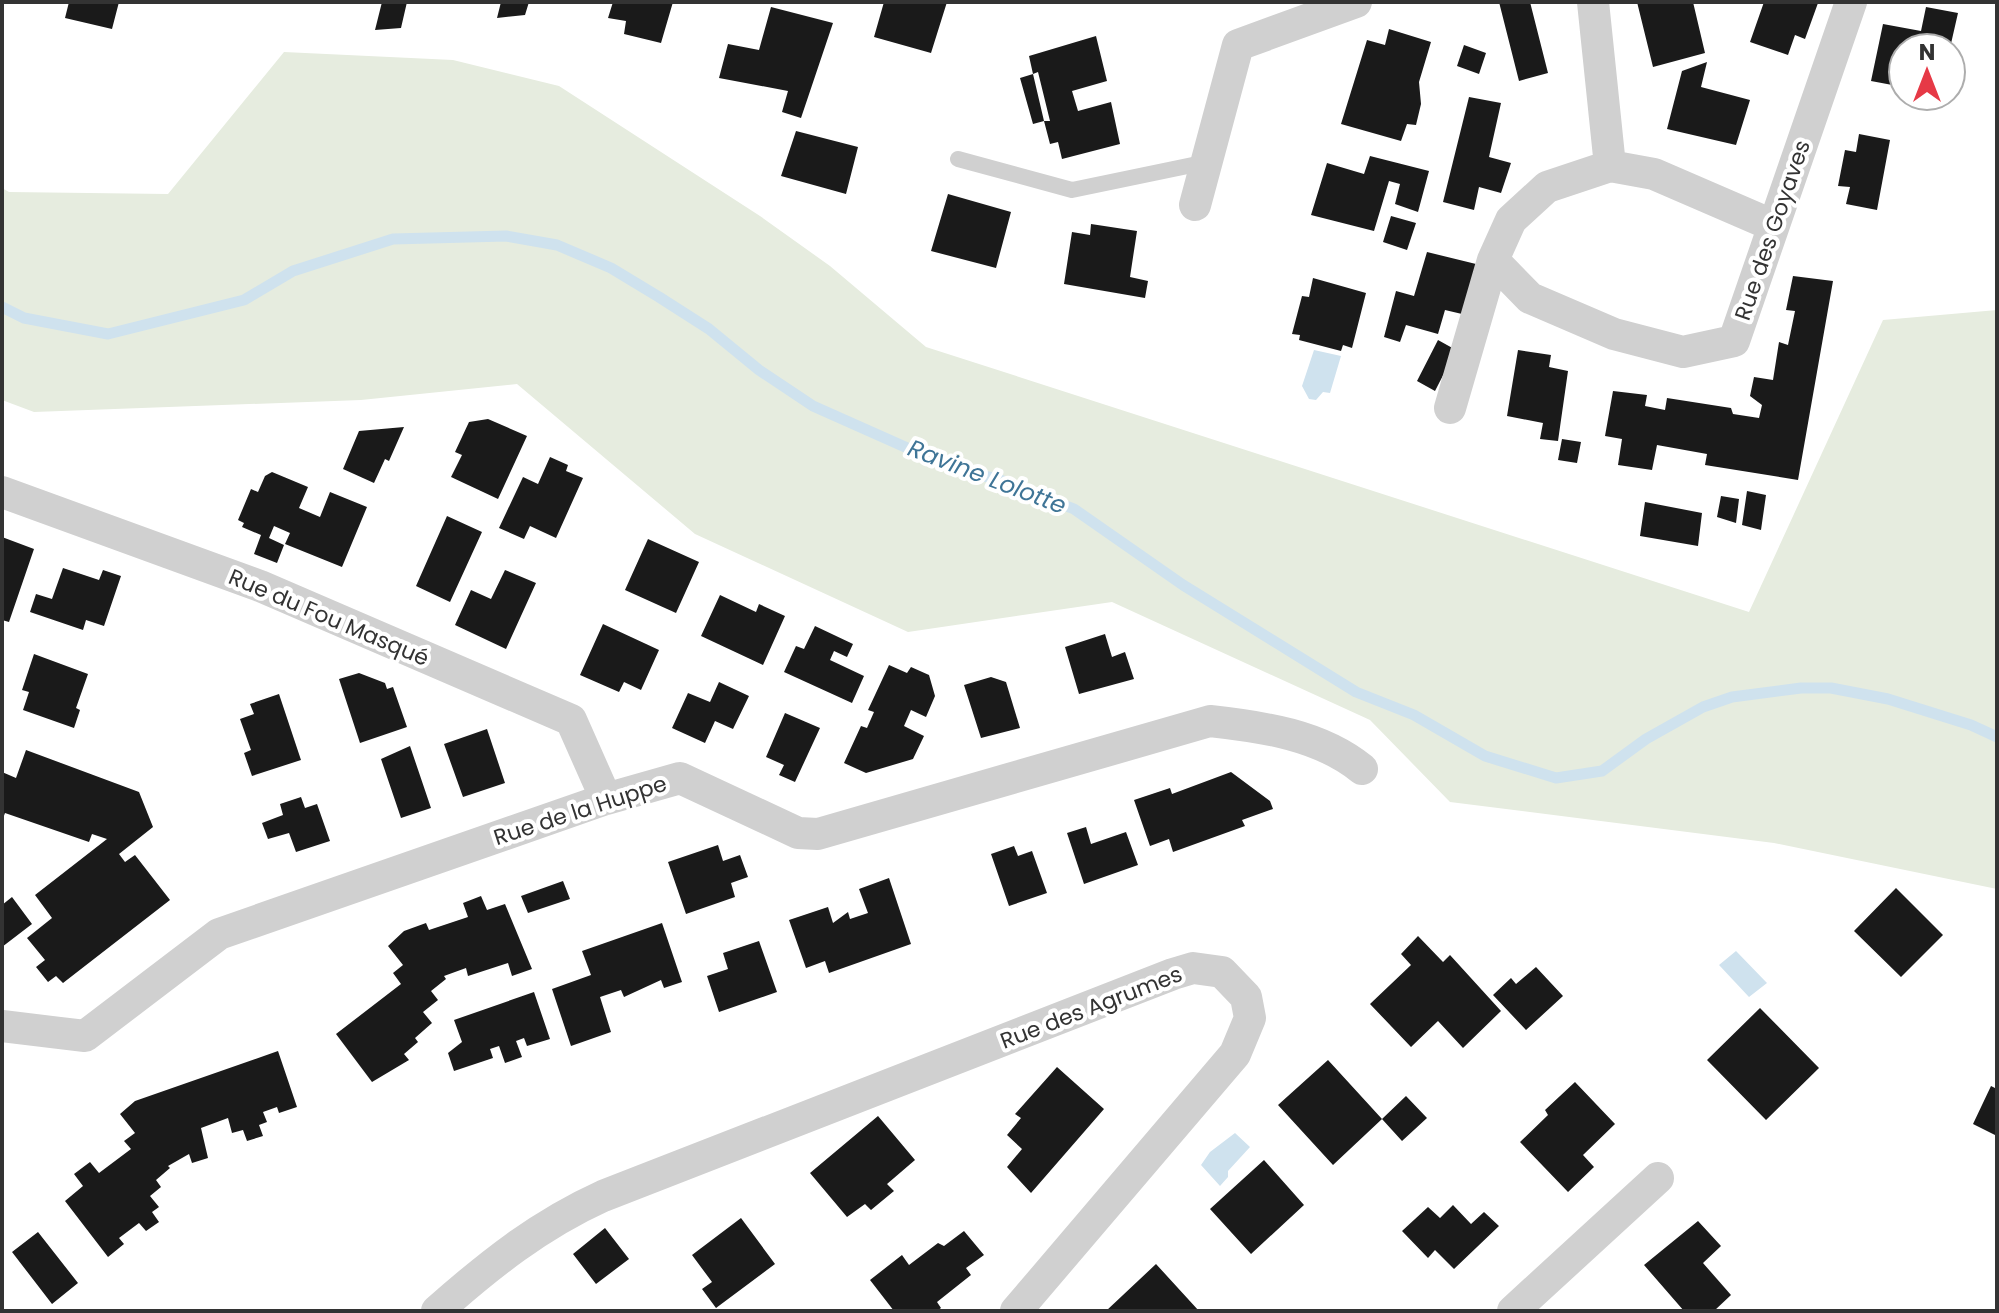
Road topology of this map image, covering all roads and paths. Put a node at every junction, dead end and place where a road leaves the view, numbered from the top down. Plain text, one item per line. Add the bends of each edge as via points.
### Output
1 (1356, 2) edge
2 (1593, 2) edge
3 (1851, 2) edge
4 (958, 159) dead end
5 (1207, 162) junction
6 (1610, 166) junction
7 (1195, 205) dead end
8 (1772, 225) junction
9 (1493, 260) junction
10 (1450, 408) dead end
11 (2, 492) edge
12 (1362, 769) dead end
13 (606, 799) junction
14 (2, 1026) edge
15 (1658, 1178) dead end
16 (437, 1311) edge
17 (1016, 1311) edge
18 (1513, 1311) edge

1 - 5 street via 1238,45
2 - 6 street
3 - 8 street, Rue des Goyaves
4 - 5 lane via 1072,190
5 - 7 street
6 - 8 street via 1654,174
6 - 9 street via 1547,187 1511,220
8 - 9 street, Rue des Goyaves via 1734,341 1683,352 1614,334 1530,298
9 - 10 street
11 - 13 street, Rue du Fou Masqué via 260,586 571,720
12 - 13 street, Rue de la Huppe via 1338,750 1262,726 1210,721 818,834 798,833 680,778
13 - 14 street, Rue de la Huppe via 219,934 85,1036
15 - 18 street
16 - 17 street, Rue des Agrumes via 499,1255 561,1215 603,1196 1173,974 1193,968 1222,972 1246,997 1250,1018 1235,1054

